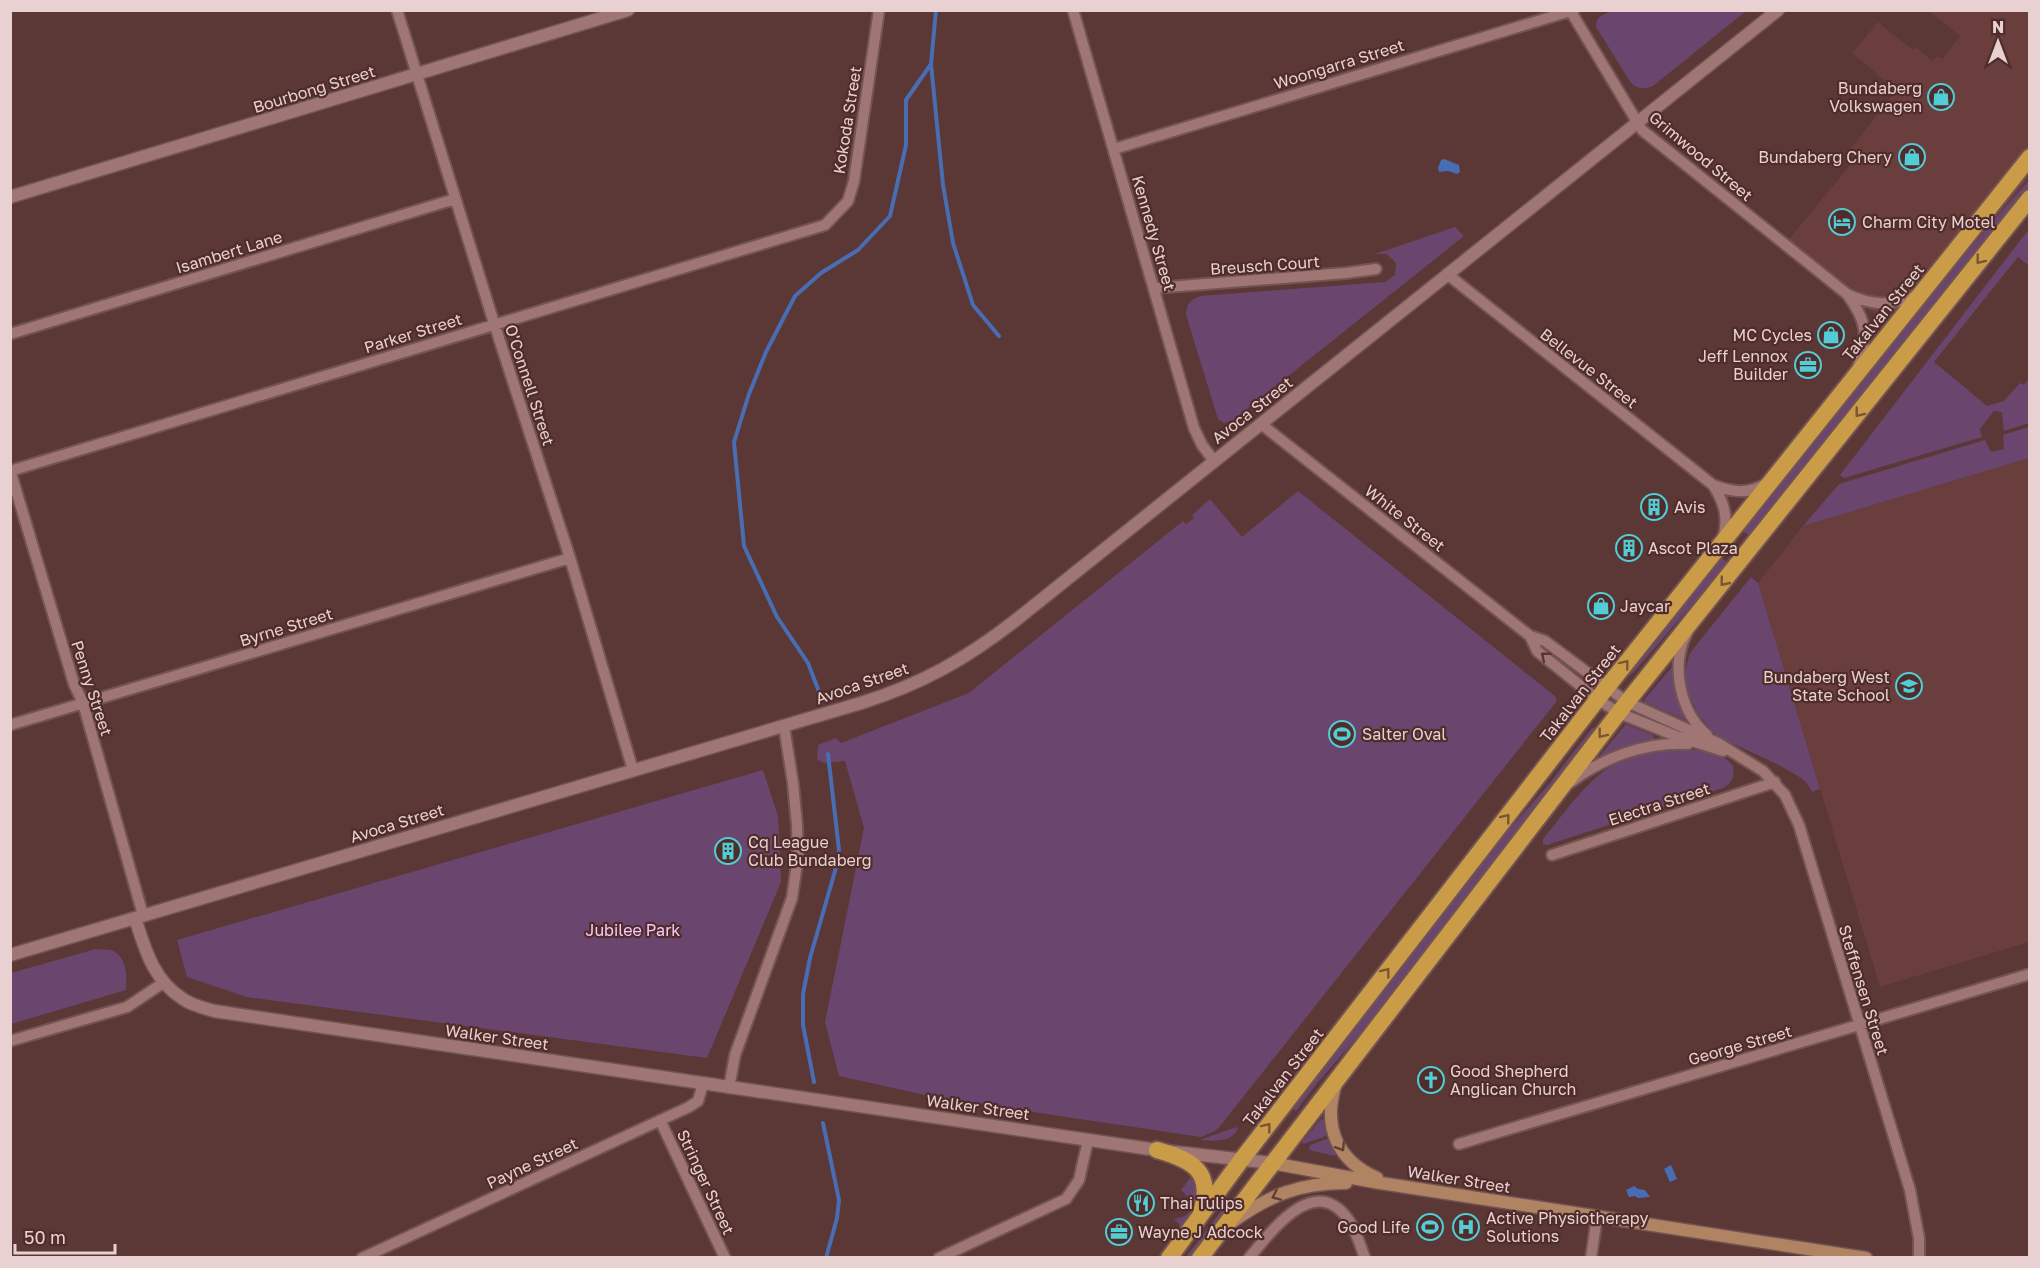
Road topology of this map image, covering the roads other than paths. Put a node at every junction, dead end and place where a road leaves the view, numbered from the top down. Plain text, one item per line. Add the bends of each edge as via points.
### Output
1 (397, 10) edge
2 (628, 10) edge
3 (879, 10) edge
4 (1073, 10) edge
5 (1778, 10) edge
6 (1571, 11) edge
7 (416, 75) junction
8 (1637, 123) junction
9 (1114, 149) junction
10 (2030, 157) edge
11 (10, 197) edge
12 (2030, 198) edge
13 (455, 199) junction
14 (2030, 206) edge
15 (2015, 216) junction
16 (825, 225) joint
17 (1376, 269) dead end
18 (1448, 274) junction
19 (1155, 288) junction
20 (1847, 294) junction
21 (1920, 294) junction
22 (494, 323) junction
23 (10, 334) edge
24 (1855, 376) junction
25 (1261, 424) junction
26 (1214, 461) junction
27 (11, 471) edge
28 (1772, 480) junction
29 (1713, 485) junction
30 (1722, 542) junction
31 (570, 558) junction
32 (1695, 617) junction
33 (1530, 636) junction
34 (1602, 693) junction
35 (83, 703) junction
36 (1623, 708) junction
37 (10, 725) edge
38 (784, 726) junction
39 (1716, 746) junction
40 (633, 770) junction
41 (1775, 782) junction
42 (1559, 791) junction
43 (1552, 855) dead end
44 (139, 917) junction
45 (10, 955) edge
46 (2030, 974) edge
47 (163, 982) junction
48 (1859, 1025) junction
49 (10, 1041) edge
50 (1342, 1073) junction
51 (703, 1084) junction
52 (729, 1088) junction
53 (660, 1120) junction
54 (1088, 1140) junction
55 (1459, 1144) dead end
56 (1157, 1150) junction
57 (1242, 1159) junction
58 (1272, 1163) junction
59 (1374, 1182) junction
60 (1418, 1189) junction
61 (1597, 1217) junction
62 (1199, 1218) junction
63 (1221, 1230) junction
64 (1796, 1252) edge
65 (362, 1257) edge
66 (725, 1257) edge
67 (939, 1257) edge
68 (1169, 1257) edge
69 (1200, 1257) edge
70 (1249, 1257) edge
71 (1365, 1257) edge
72 (1591, 1257) edge
73 (1866, 1257) edge
74 (1919, 1257) edge

1 - 7 street, O'Connell Street
2 - 7 street, Bourbong Street
3 - 16 street, Kokoda Street via 854,181 848,201
4 - 9 street, Kennedy Street
5 - 8 street
6 - 8 street, Grimwood Street
6 - 9 street, Woongarra Street
7 - 11 street, Bourbong Street
7 - 13 street, O'Connell Street
8 - 18 street, Avoca Street
8 - 20 street, Grimwood Street
9 - 19 street, Kennedy Street
10 - 21 highway, Takalvan Street
12 - 15 highway
13 - 22 street, O'Connell Street
13 - 23 street, Isambert Lane
14 - 15 street
15 -> 32 highway
16 - 22 street, Parker Street
17 - 19 street, Breusch Court
18 - 25 street, Avoca Street
18 - 29 street, Bellevue Street
19 - 26 street, Kennedy Street via 1194,428
20 - 21 street, Grimwood Street via 1865,302 1884,304 1899,303
20 - 24 street, Grimwood Street via 1865,330 1864,349
21 - 24 highway, Takalvan Street
22 - 27 street, Parker Street
22 - 31 street, O'Connell Street
24 - 28 highway, Takalvan Street
25 - 26 street, Avoca Street
25 - 33 street, White Street
26 - 38 street, Avoca Street via 980,648 893,693
27 - 35 street, Penny Street
28 - 29 street, Bellevue Street via 1748,491
28 - 30 highway, Takalvan Street
29 - 30 street, Bellevue Street via 1725,515
34 -> 30 highway, Takalvan Street
31 - 35 street, Byrne Street
31 - 40 street, O'Connell Street
32 - 36 highway
32 - 39 street via 1683,640 1680,684 1696,723
33 - 34 street, White Street via 1545,641
34 -> 33 street, White Street via 1537,651
34 - 36 street
34 - 36 street
57 -> 34 highway, Takalvan Street
35 - 37 street, Byrne Street
35 - 44 street, Penny Street
36 - 39 street, Steffensen Street
36 -> 42 highway
38 - 40 street, Avoca Street
38 - 52 street via 797,825 798,857 792,898 735,1055
39 - 41 street, Steffensen Street via 1737,755
39 - 42 street via 1672,744 1640,748 1592,768
40 - 44 street, Avoca Street
41 - 43 street, Electra Street
41 - 48 street, Steffensen Street via 1799,825
42 - 50 highway
44 - 45 street, Avoca Street
44 - 47 street, Walker Street via 151,965
46 - 48 street, George Street
47 - 49 street via 127,1007
47 - 51 street, Walker Street via 183,1000 214,1011
48 - 55 street, George Street
48 - 74 street, Steffensen Street via 1915,1209
50 - 58 highway
50 -> 60 main road via 1330,1107 1331,1127 1342,1151 1364,1172
51 - 52 street, Walker Street
51 - 53 street, Payne Street via 698,1101
52 - 54 street, Walker Street
53 - 65 street, Payne Street
53 - 66 street, Stringer Street
54 - 56 street, Walker Street
54 - 67 street via 1079,1180 1066,1199
56 - 57 street, Walker Street
56 - 62 highway via 1187,1161 1204,1178
57 - 58 street, Walker Street
57 - 62 highway, Takalvan Street
58 - 59 main road, Walker Street
58 - 63 highway
59 - 60 main road, Walker Street
59 -> 63 main road via 1320,1183 1295,1188 1250,1209
60 - 61 main road, Walker Street
61 - 64 main road, Walker Street
61 - 72 street
62 - 68 highway, Takalvan Street
63 - 69 highway
64 - 73 main road, Walker Street
70 - 71 street via 1291,1212 1313,1202 1333,1206 1347,1217

